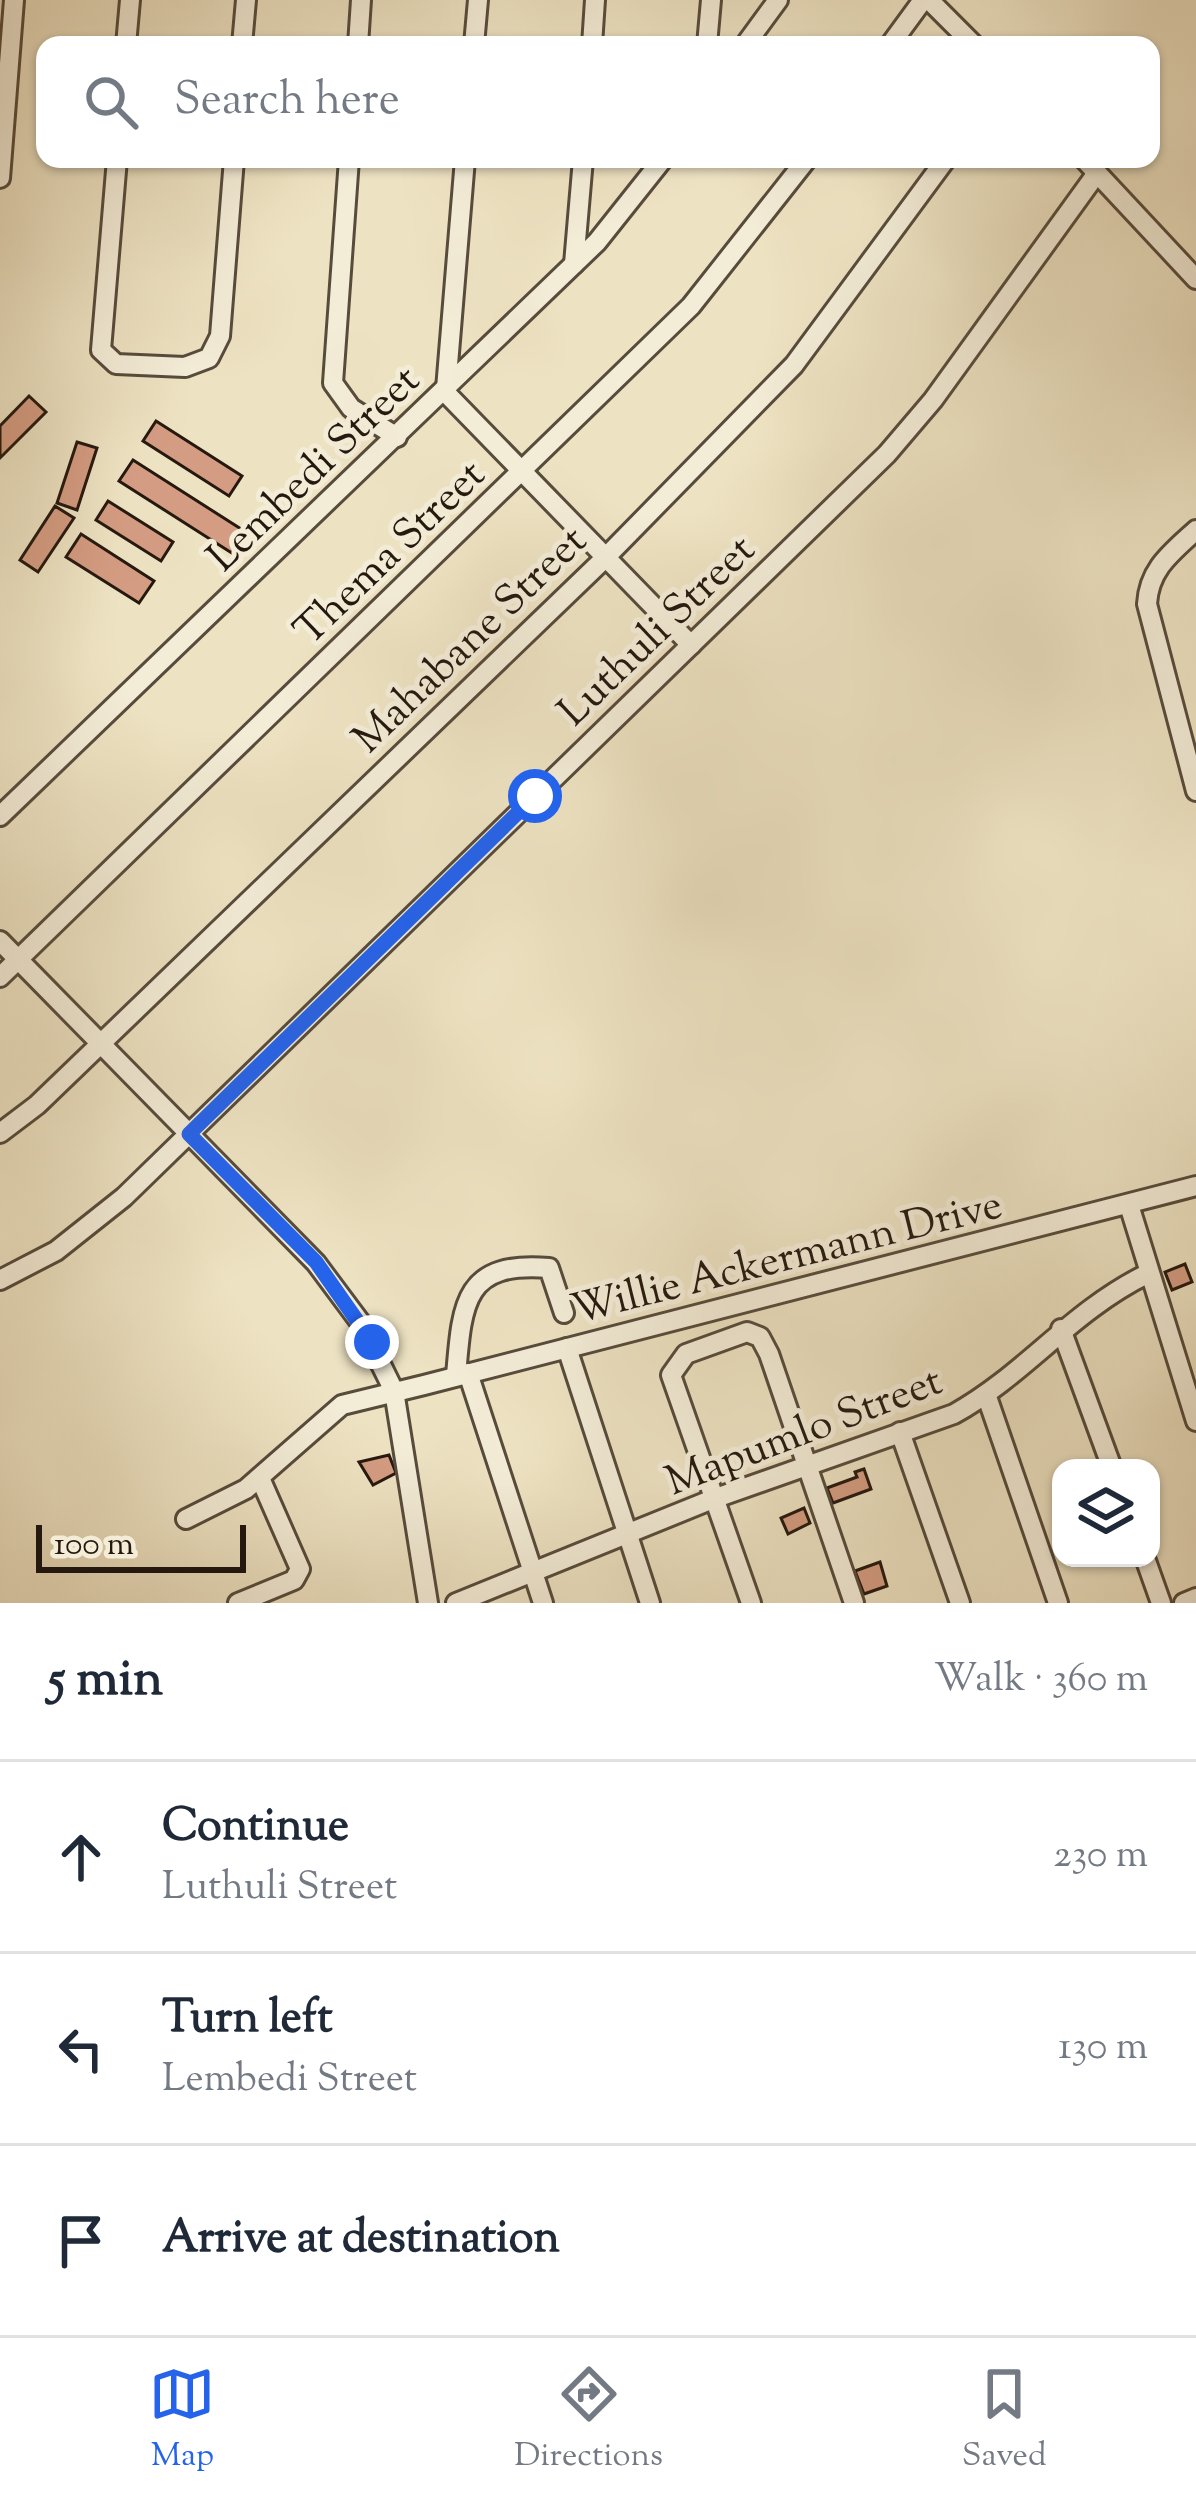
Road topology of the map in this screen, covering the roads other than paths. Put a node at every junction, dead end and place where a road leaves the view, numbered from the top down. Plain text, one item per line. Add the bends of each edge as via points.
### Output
1 (14, 0) edge
2 (130, 0) edge
3 (246, 0) edge
4 (361, 0) edge
5 (478, 0) edge
6 (596, 0) edge
7 (711, 0) edge
8 (778, 0) edge
9 (926, 0) edge
10 (127, 36) edge
11 (243, 36) edge
12 (359, 36) edge
13 (475, 36) edge
14 (593, 36) edge
15 (708, 36) edge
16 (752, 36) edge
17 (897, 36) edge
18 (964, 36) edge
19 (116, 168) edge
20 (233, 168) edge
21 (348, 168) edge
22 (464, 168) edge
23 (582, 168) edge
24 (656, 168) edge
25 (800, 168) edge
26 (939, 168) edge
27 (1089, 168) edge
28 (1092, 168) edge
29 (0, 178) edge
30 (574, 264) junction
31 (1196, 280) edge
32 (445, 390) junction
33 (397, 436) junction
34 (521, 472) junction
35 (1196, 530) edge
36 (604, 559) junction
37 (691, 645) junction
38 (1196, 791) edge
39 (0, 816) edge
40 (0, 941) edge
41 (18, 960) junction
42 (0, 977) edge
43 (99, 1043) junction
44 (0, 1133) edge
45 (189, 1134) junction
46 (1196, 1186) edge
47 (1129, 1205) junction
48 (1148, 1274) junction
49 (0, 1280) edge
50 (564, 1313) dead end
51 (1061, 1329) junction
52 (567, 1348) junction
53 (462, 1374) junction
54 (394, 1391) junction
55 (986, 1394) junction
56 (1196, 1421) edge
57 (900, 1432) junction
58 (1109, 1459) edge
59 (807, 1464) junction
60 (260, 1478) junction
61 (713, 1499) junction
62 (186, 1520) dead end
63 (626, 1535) junction
64 (1148, 1567) edge
65 (531, 1569) junction
66 (1196, 1598) edge
67 (238, 1603) edge
68 (428, 1603) edge
69 (456, 1603) edge
70 (543, 1603) edge
71 (650, 1603) edge
72 (751, 1603) edge
73 (854, 1603) edge
74 (960, 1603) edge
75 (1058, 1603) edge
76 (1161, 1603) edge
77 (1184, 1603) edge

1 - 29 street
2 - 10 street
3 - 11 street
4 - 12 street
5 - 13 street
6 - 14 street
7 - 15 street
8 - 16 street
9 - 17 street
9 - 18 street
19 - 20 street via 101,350 116,364 185,367 215,348
21 - 33 street via 333,383 351,408
22 - 32 street
23 - 30 street
24 - 30 street, Lembedi Street
25 - 34 street, Thema Street via 691,306
26 - 36 street, Mahabane Street via 794,365
27 - 37 street, Luthuli Street via 909,430
28 - 31 street
30 - 32 street, Lembedi Street
32 - 33 street, Lembedi Street
32 - 34 street
33 - 39 street, Lembedi Street
34 - 36 street
34 - 41 street, Thema Street
35 - 38 street via 1158,566 1147,604
36 - 37 street
36 - 43 street, Mahabane Street
37 - 45 street, Luthuli Street
40 - 41 street
41 - 42 street, Thema Street
41 - 43 street
43 - 44 street, Mahabane Street
43 - 45 street
45 - 49 street, Luthuli Street via 90,1227
45 - 54 street via 316,1262 372,1342
46 - 47 street, Willie Ackermann Drive
47 - 48 street
47 - 52 street, Willie Ackermann Drive
48 - 51 street, Mapumlo Street
48 - 56 street
50 - 53 street via 549,1268 487,1272 467,1304
51 - 55 street, Mapumlo Street
51 - 58 street
52 - 53 street, Willie Ackermann Drive
52 - 63 street
53 - 54 street, Willie Ackermann Drive
53 - 65 street
54 - 60 street, Willie Ackermann Drive via 342,1405
54 - 68 street
55 - 57 street, Mapumlo Street
55 - 75 street
57 - 59 street, Mapumlo Street
57 - 74 street
59 - 61 street, Mapumlo Street
59 - 61 street via 755,1333 716,1343 680,1358 671,1375
59 - 73 street
60 - 62 street, Willie Ackermann Drive
60 - 67 street via 300,1569 293,1580
61 - 63 street, Mapumlo Street
61 - 72 street
63 - 65 street, Mapumlo Street
63 - 71 street
64 - 76 street
65 - 69 street, Mapumlo Street
65 - 70 street
66 - 77 street

